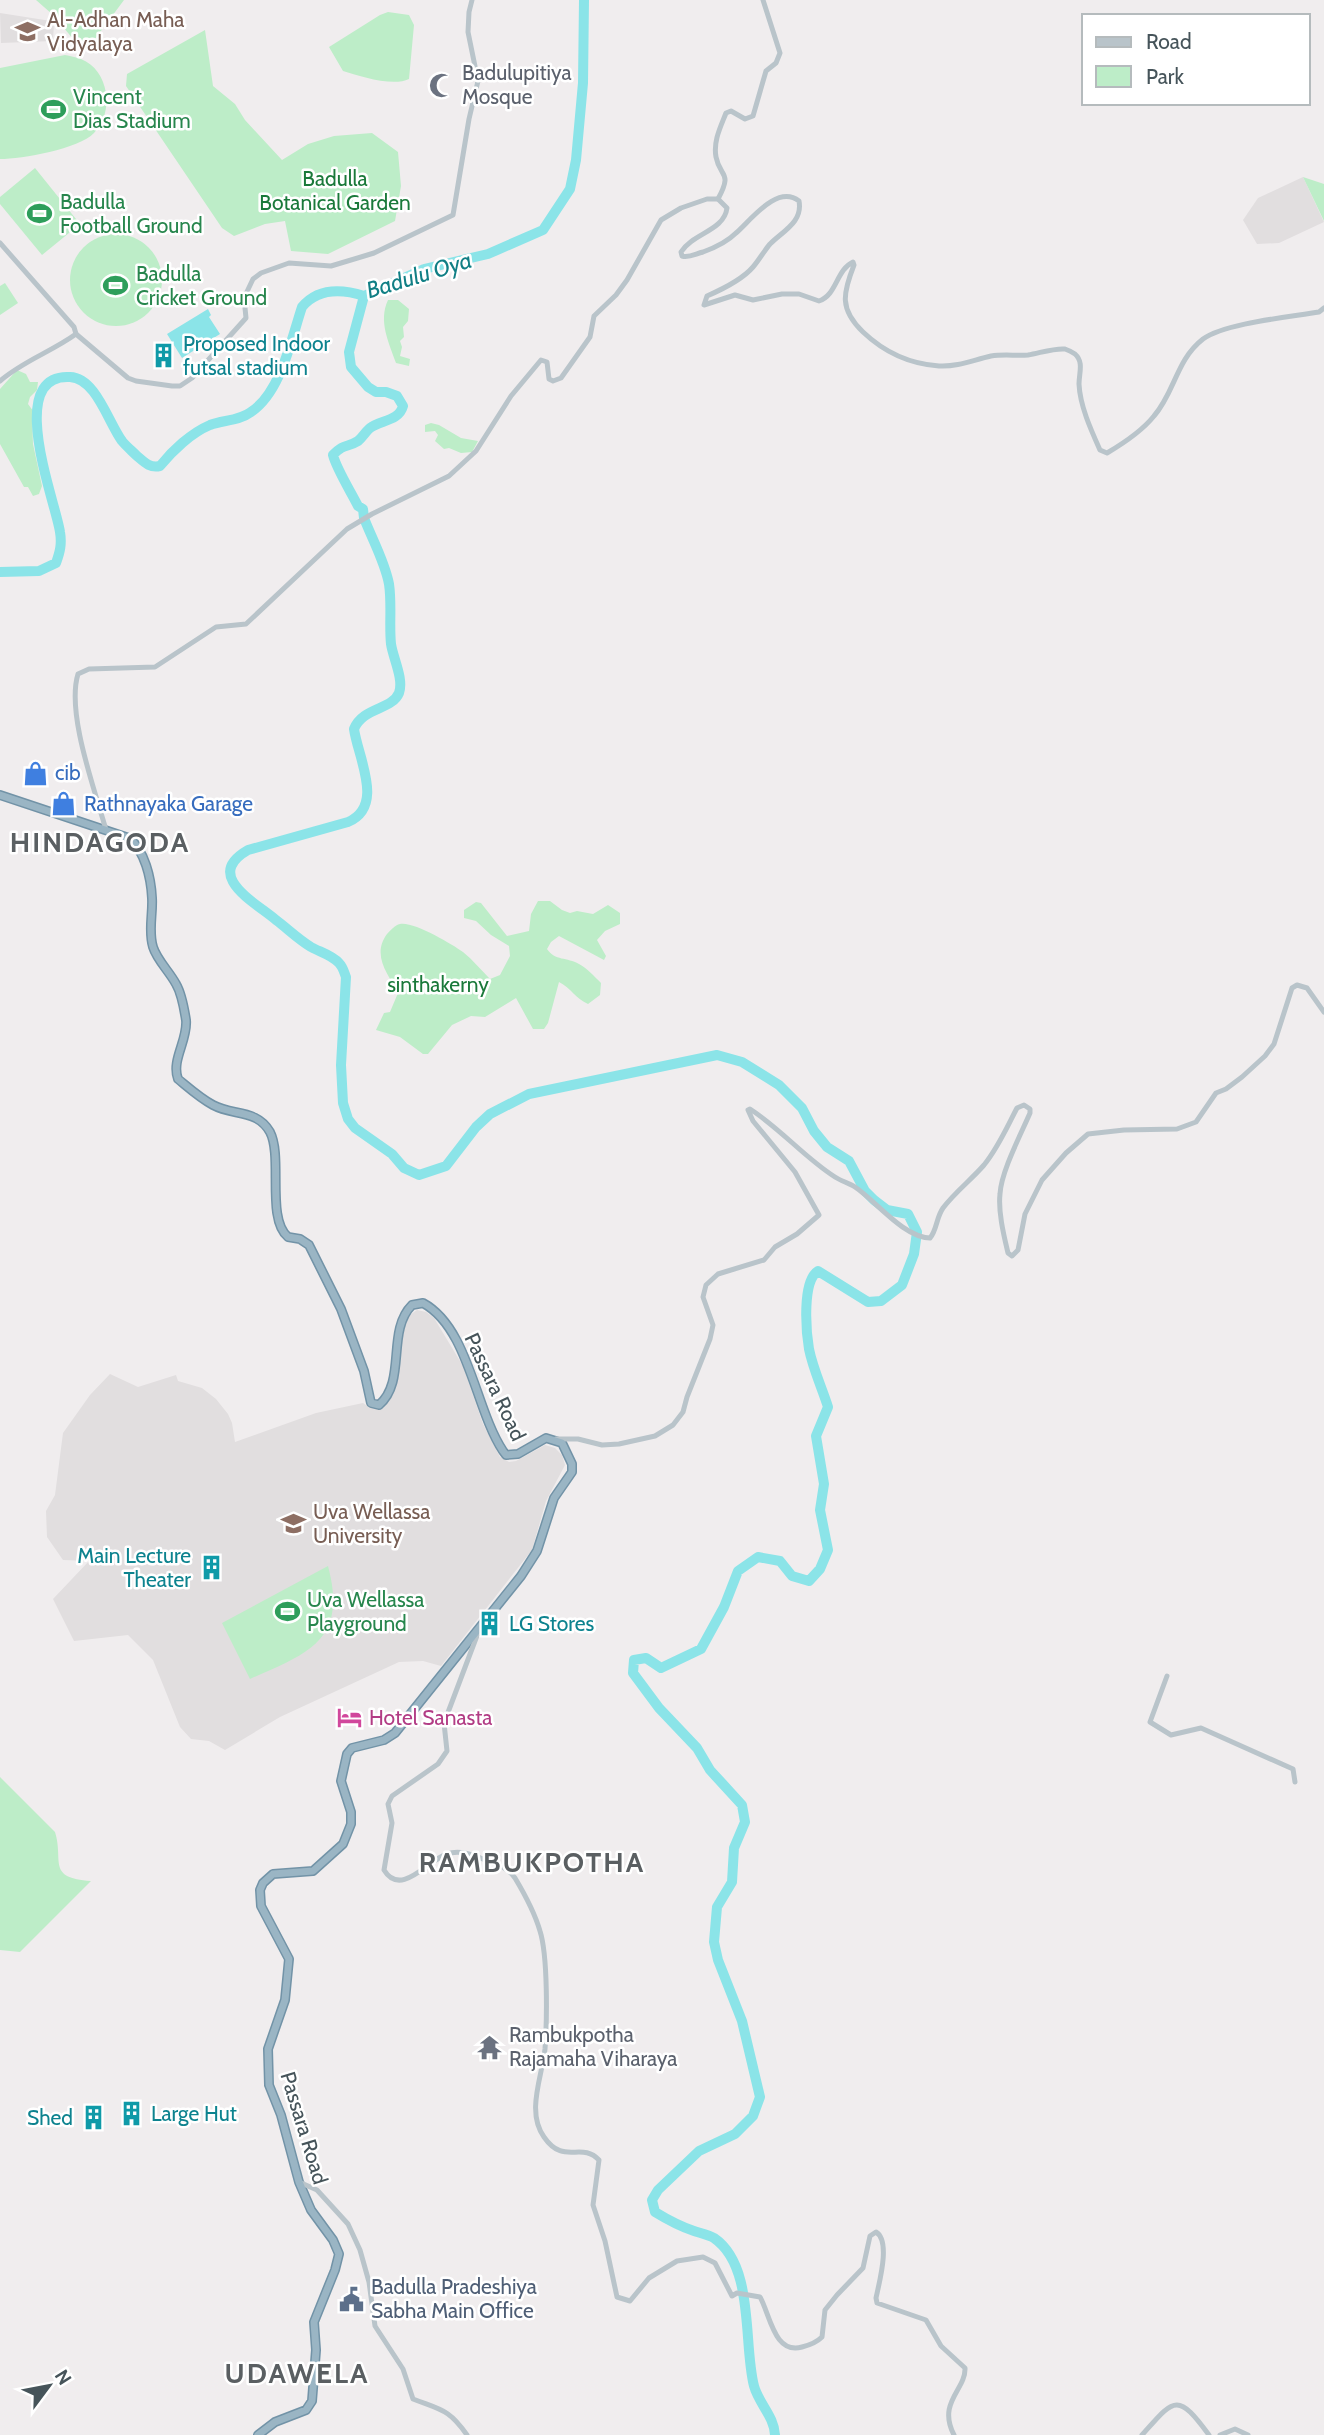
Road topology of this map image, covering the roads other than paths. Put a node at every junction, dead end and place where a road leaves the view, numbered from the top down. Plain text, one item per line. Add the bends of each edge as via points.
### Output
1 (472, 0) edge
2 (763, 0) edge
3 (719, 199) junction
4 (0, 243) edge
5 (1324, 308) edge
6 (76, 334) junction
7 (0, 381) edge
8 (0, 795) edge
9 (106, 830) junction
10 (1324, 1012) edge
11 (555, 1439) junction
12 (480, 1626) junction
13 (1167, 1676) dead end
14 (1296, 1782) dead end
15 (299, 2182) junction
16 (258, 2435) edge
17 (467, 2435) edge
18 (954, 2435) edge
19 (1142, 2435) edge
20 (1209, 2435) edge
21 (1220, 2435) edge
22 (1248, 2435) edge

1 - 6 street via 468,32 478,81 453,215 374,253 331,267 289,263 261,273 244,298 246,318 180,386 128,377
2 - 3 street via 780,54 766,71 752,116 745,119 726,113 716,139 716,158 725,175
3 - 5 street via 727,208 726,216 685,246 682,256 708,250 734,236 779,197 794,197 800,206 793,225 752,269 707,296 704,305 735,295 753,300 799,295 818,301 829,295 853,262 845,287 848,315 871,340 898,356 941,366 1006,354 1073,352 1080,360 1080,396 1090,429 1100,450 1107,453 1155,416 1179,367 1205,338
3 - 9 street via 699,202 661,220 617,295 594,316 590,337 561,378 549,379 547,362 541,360 476,451 449,476 357,522 246,624 216,627 155,667 78,674 78,723
4 - 6 street
6 - 7 street
8 - 9 highway, Passara Road
9 - 11 highway, Passara Road via 129,838 142,854 152,898 153,948 178,986 186,1022 176,1068 178,1079 214,1106 258,1118 270,1133 281,1228 288,1237 309,1245 341,1309 364,1371 370,1403 379,1405 387,1395 402,1320 412,1305 422,1303 438,1315 458,1345 503,1451 510,1457 541,1440
10 - 11 street via 1307,988 1293,988 1274,1044 1242,1077 1216,1093 1196,1122 1177,1129 1088,1134 1042,1180 1025,1214 1018,1250 1010,1256 999,1198 1030,1113 1027,1107 1019,1105 993,1153 937,1217 930,1238 912,1233 748,1110 795,1172 819,1215 764,1260 718,1274 706,1285 703,1297 713,1325 710,1339 683,1412 673,1425 655,1436 619,1444
11 - 12 highway, Passara Road via 569,1455 572,1472 554,1497 537,1551
12 - 15 highway, Passara Road via 395,1733 347,1754 341,1781 351,1824 331,1857 313,1871 273,1874 262,1883 261,1906 289,1959 285,2000 268,2049 269,2085
12 - 18 street via 444,1723 447,1751 388,1804 391,1823 384,1870 396,1881 406,1880 446,1854 461,1852 510,1872 540,1929 542,1942 546,2009 538,2127 559,2152 585,2152 599,2160 593,2205 617,2297 631,2301 649,2278 677,2261 704,2257 715,2263 734,2295 762,2299 785,2345 798,2348 822,2337 825,2310 863,2268 870,2236 876,2232 882,2237 883,2261 877,2303 926,2320 941,2346 965,2368 950,2406
13 - 14 street via 1150,1722 1171,1735 1201,1728 1221,1736 1293,1769
15 - 16 highway, Passara Road via 311,2210 338,2249 338,2260 314,2322 312,2401 306,2410 275,2422
15 - 17 street via 317,2190 349,2226 363,2260 375,2326 403,2369 413,2399 441,2408
19 - 20 street via 1165,2409 1177,2405 1196,2416
21 - 22 street via 1235,2429

